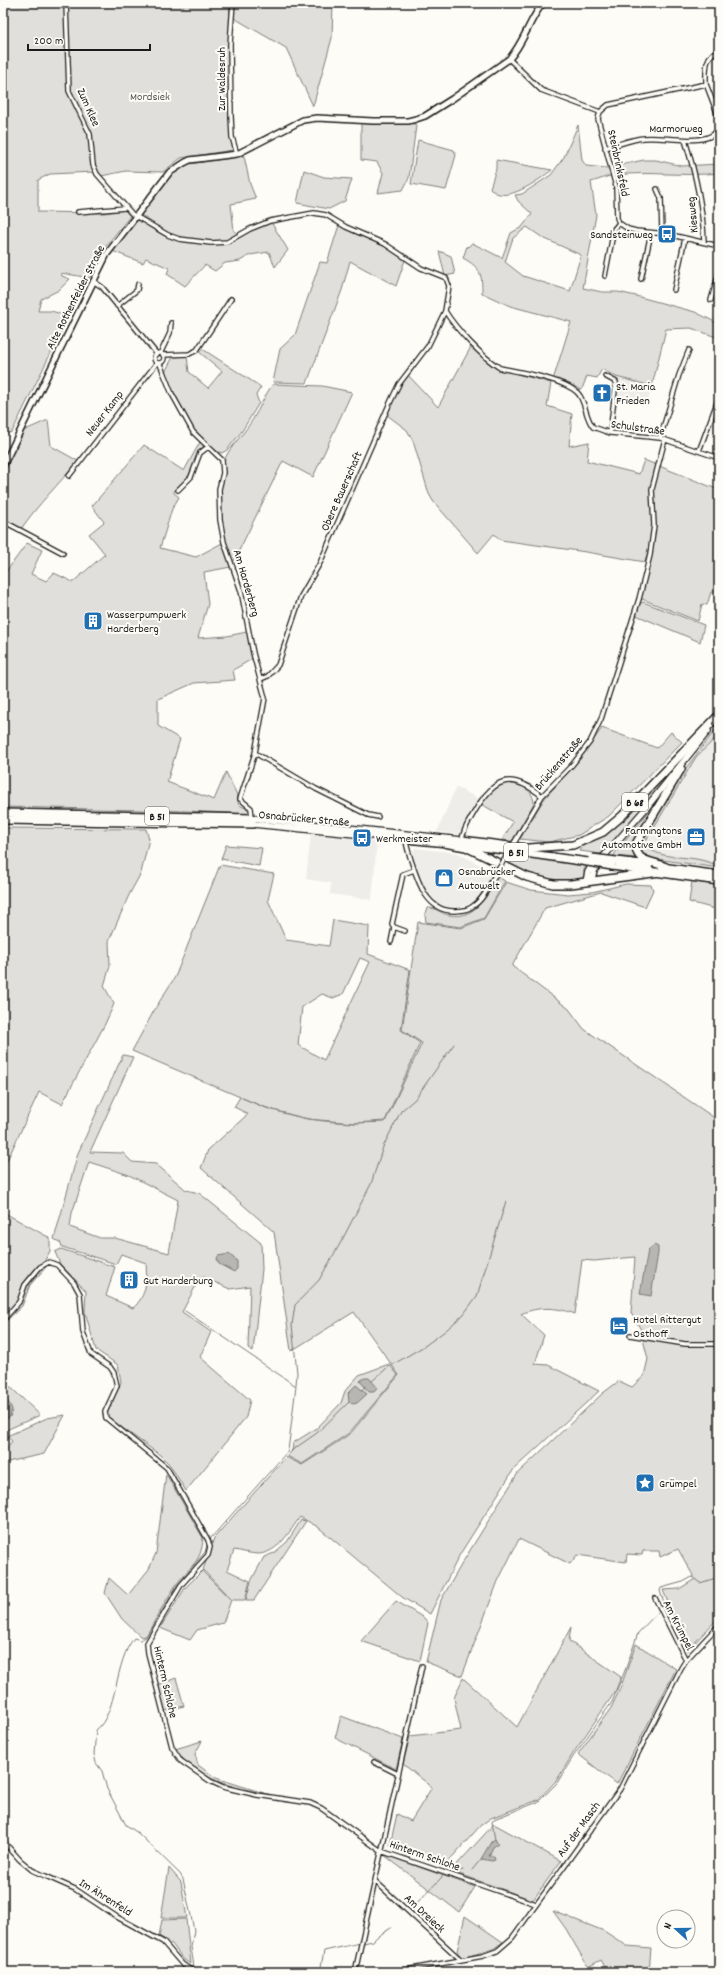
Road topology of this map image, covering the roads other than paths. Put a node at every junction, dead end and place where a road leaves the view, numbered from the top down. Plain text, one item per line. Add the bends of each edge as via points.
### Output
1 (66, 3) edge
2 (233, 3) edge
3 (543, 3) edge
4 (719, 51) edge
5 (509, 59) junction
6 (706, 84) junction
7 (600, 112) junction
8 (719, 118) edge
9 (719, 128) edge
10 (685, 140) junction
11 (605, 148) junction
12 (237, 154) junction
13 (657, 189) dead end
14 (125, 208) junction
15 (78, 212) dead end
16 (135, 216) junction
17 (619, 223) junction
18 (651, 233) junction
19 (662, 234) junction
20 (685, 238) junction
21 (704, 242) junction
22 (719, 246) edge
23 (719, 274) edge
24 (605, 276) dead end
25 (641, 279) dead end
26 (93, 282) junction
27 (138, 284) dead end
28 (674, 290) dead end
29 (231, 299) dead end
30 (711, 300) dead end
31 (117, 306) junction
32 (445, 312) junction
33 (171, 323) dead end
34 (689, 350) dead end
35 (160, 354) junction
36 (158, 364) junction
37 (605, 376) dead end
38 (719, 397) edge
39 (610, 433) junction
40 (660, 438) junction
41 (665, 439) junction
42 (208, 447) junction
43 (699, 451) junction
44 (719, 458) edge
45 (3, 466) edge
46 (69, 476) dead end
47 (178, 490) dead end
48 (3, 521) edge
49 (63, 553) dead end
50 (261, 679) junction
51 (719, 717) edge
52 (255, 753) junction
53 (681, 769) junction
54 (542, 796) junction
55 (3, 814) edge
56 (378, 817) dead end
57 (3, 820) edge
58 (253, 821) junction
59 (406, 839) junction
60 (462, 840) junction
61 (444, 842) junction
62 (529, 848) junction
63 (590, 860) junction
64 (614, 864) junction
65 (666, 867) junction
66 (414, 870) junction
67 (660, 872) junction
68 (719, 875) edge
69 (719, 880) edge
70 (589, 882) junction
71 (394, 927) junction
72 (405, 931) dead end
73 (391, 942) dead end
74 (3, 1320) edge
75 (630, 1335) dead end
76 (719, 1344) edge
77 (655, 1598) dead end
78 (719, 1625) edge
79 (686, 1660) junction
80 (422, 1666) dead end
81 (374, 1762) dead end
82 (398, 1774) junction
83 (3, 1841) edge
84 (382, 1851) junction
85 (375, 1881) junction
86 (536, 1904) junction
87 (461, 1960) junction
88 (197, 1972) edge
89 (266, 1972) edge
90 (280, 1972) edge
91 (355, 1972) edge
92 (395, 1972) edge

1 - 14 street, Zum Klee via 69,91 90,134 93,165 97,174
2 - 12 street, Zur Waldesruh via 230,44 231,116 232,137
3 - 5 street, Alte Rothenfelder Straße
4 - 6 street, Marmorweg via 711,54 708,59
5 - 7 street via 541,90
5 - 12 street, Alte Rothenfelder Straße via 425,116 408,121 317,118 303,120
6 - 7 street via 608,105
6 - 8 street, Marmorweg
7 - 11 street, Steinbrinksfeld via 598,119
9 - 10 street, Marmorweg via 709,138
10 - 11 street, Marmorweg via 642,138
10 - 21 street, Kiesweg via 701,197
11 - 17 street, Steinbrinksfeld via 616,187
12 - 16 street, Alte Rothenfelder Straße via 190,160 176,167 169,172
13 - 19 street via 661,198
14 - 15 street
14 - 16 street, Zum Klee
16 - 26 street, Alte Rothenfelder Straße via 110,248
16 - 32 street, Obere Bauerschaft via 179,239 211,243 227,242 250,229 270,222 314,213 326,215 385,244 421,268 446,278 449,286
17 - 18 street via 628,229
17 - 24 street via 614,229
18 - 19 street
18 - 25 street
19 - 20 street
20 - 21 street
20 - 28 street
21 - 22 street
23 - 30 street
26 - 31 street via 102,287
26 - 45 street, Alte Rothenfelder Straße
27 - 31 street via 137,290
29 - 35 street via 197,350 189,354
31 - 35 street
32 - 39 street, Schulstraße via 473,344 500,368 564,384 576,391 593,427
32 - 50 street, Obere Bauerschaft via 428,346 399,384 320,563 301,596 278,665 268,676
33 - 35 street via 170,333
34 - 40 street
35 - 36 street
35 - 36 street
36 - 42 street, Am Harderberg via 193,432
36 - 46 street, Neuer Kamp
37 - 39 street via 616,382
38 - 43 street
39 - 40 street, Schulstraße
40 - 41 street, Schulstraße
41 - 43 street, Schulstraße
41 - 54 street, Brückenstraße via 652,489 654,525 650,555 639,600 601,719 590,742
42 - 47 street via 200,453 191,477
42 - 50 street, Am Harderberg via 223,462 219,490 220,520 224,542 241,591 253,653
43 - 44 street, Schulstraße
48 - 49 street
50 - 52 street, Am Harderberg via 265,698
51 - 53 main road, B 68
51 - 62 highway, B 68 via 622,816 603,832 573,845
51 - 70 main road, B 68 via 646,808 606,854 591,867 588,872
52 - 56 street via 323,792 368,815
52 - 58 street, Am Harderberg via 240,799 251,808
53 - 65 highway, B 68 via 637,842 636,848 640,859
53 - 70 main road, B 68 via 609,856 595,869
54 - 60 street via 516,781 502,781 494,785 479,803 464,829
54 - 66 street, Brückenstraße, bridge via 483,896 473,906 462,911 437,907 428,899
55 - 58 highway, Osnabrücker Straße / B 51
57 - 58 highway, Osnabrücker Straße / B 51
58 - 59 main road, Osnabrücker Straße / B 51
58 - 60 main road, Osnabrücker Straße / B 51
59 - 61 highway, Osnabrücker Straße / B 51
59 - 66 street, Brückenstraße
60 - 62 highway, Osnabrücker Straße / B 51
61 - 63 highway, Osnabrücker Straße / B 51
61 - 70 highway via 479,853 538,880 571,884
62 - 63 highway, Osnabrücker Straße / B 51
63 - 64 highway, Osnabrücker Straße / B 51, bridge
64 - 65 highway, Osnabrücker Straße / B 51
64 - 67 highway, Osnabrücker Straße / B 51
65 - 68 highway, Osnabrücker Straße / B 51
66 - 71 street via 403,874 392,924
67 - 69 highway, Osnabrücker Straße / B 51
67 - 70 highway
71 - 72 street
71 - 73 street
74 - 84 street, Hinterm Schlohe via 19,1302 25,1286 40,1268 49,1262 56,1264 74,1283 80,1294 83,1332 92,1354 114,1373 117,1386 105,1412 106,1418 167,1468 208,1541 208,1555 182,1585 147,1643 175,1754 210,1782 223,1787 257,1795 304,1801 321,1808
75 - 76 street via 685,1344
77 - 79 street, Am Krümpel
78 - 79 street, Auf der Masch
79 - 86 street, Auf der Masch via 620,1789
80 - 82 street
81 - 82 street
82 - 84 street
83 - 88 street, Im Ährenfeld via 32,1870 70,1887 163,1942 182,1964
84 - 85 street
84 - 86 street, Hinterm Schlohe
85 - 87 street, Am Dreieck
85 - 91 street
86 - 87 street, Auf der Masch via 512,1938 497,1951
87 - 92 street, Auf der Masch
89 - 90 street

